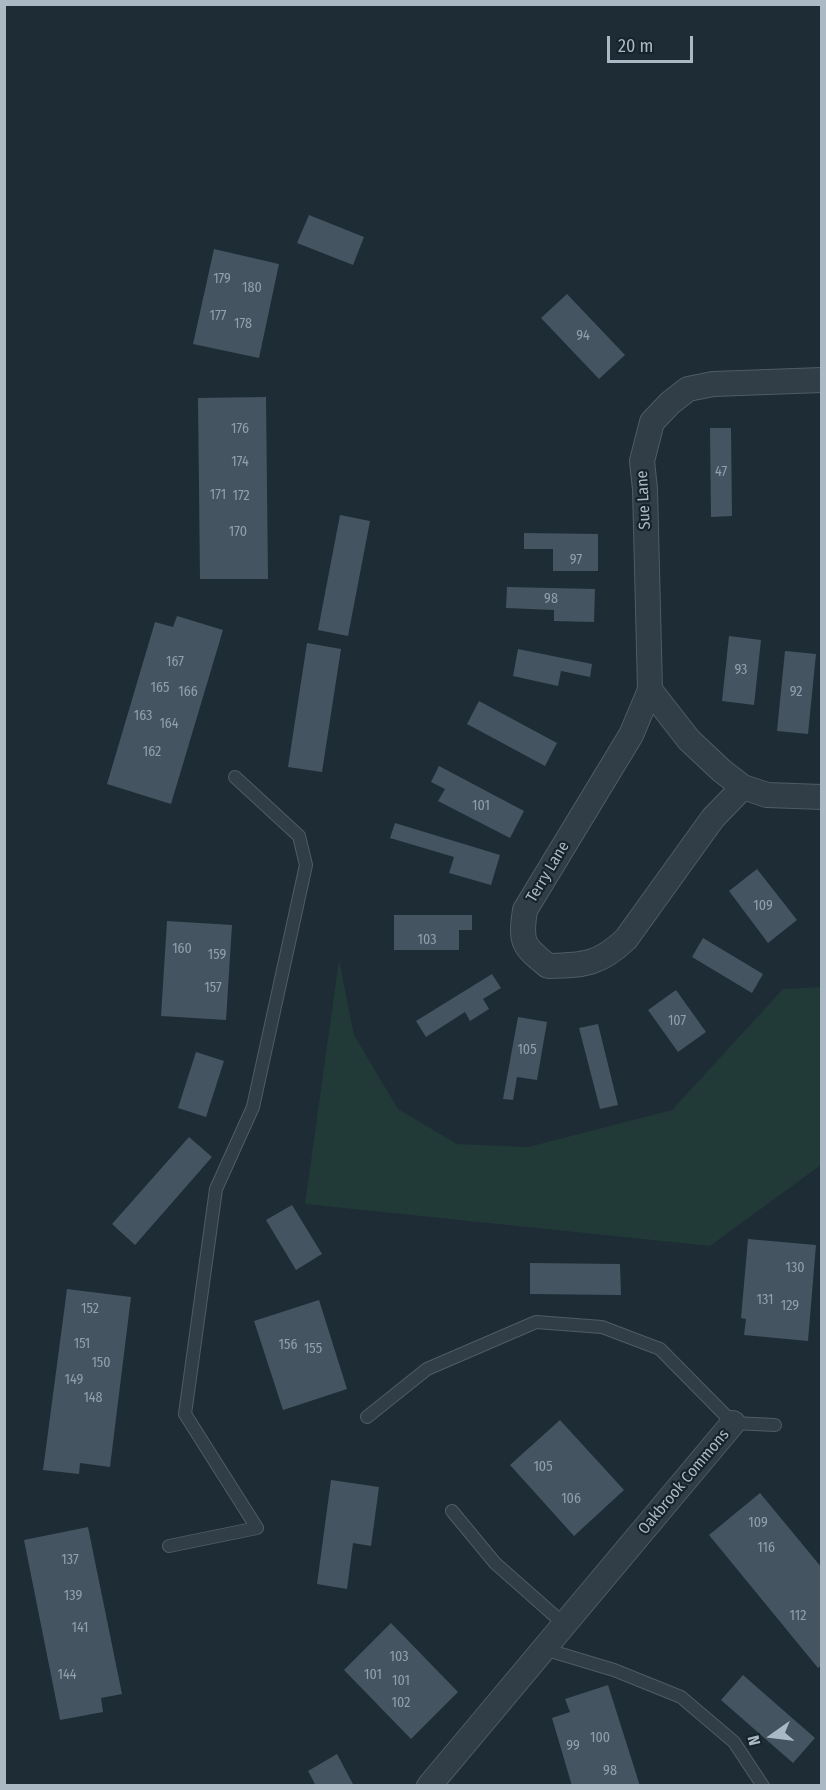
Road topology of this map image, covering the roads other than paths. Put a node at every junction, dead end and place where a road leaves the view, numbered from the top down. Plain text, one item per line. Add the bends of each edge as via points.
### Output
1 (822, 380) edge
2 (650, 690) junction
3 (235, 777) dead end
4 (743, 787) junction
5 (822, 797) edge
6 (367, 1417) dead end
7 (733, 1423) junction
8 (775, 1425) dead end
9 (452, 1511) dead end
10 (169, 1546) dead end
11 (564, 1624) junction
12 (544, 1649) junction
13 (429, 1785) edge
14 (763, 1785) edge

1 - 2 street, Sue Lane via 713,384 688,389 652,422 642,461
2 - 4 street via 689,740
2 - 4 street, Terry Lane via 631,735 525,910 522,928 527,949 548,966 583,965 611,953 626,939 713,818
3 - 10 lane via 299,836 306,865 253,1107 216,1189 184,1414 257,1528
4 - 5 street via 767,795
6 - 7 lane, Oakbrook Commons via 427,1369 536,1322 602,1327 660,1349
7 - 8 lane
7 - 11 street, Oakbrook Commons
9 - 11 lane via 495,1563
11 - 12 street, Oakbrook Commons
12 - 13 street, Oakbrook Commons
12 - 14 lane via 614,1670 681,1697 734,1742

